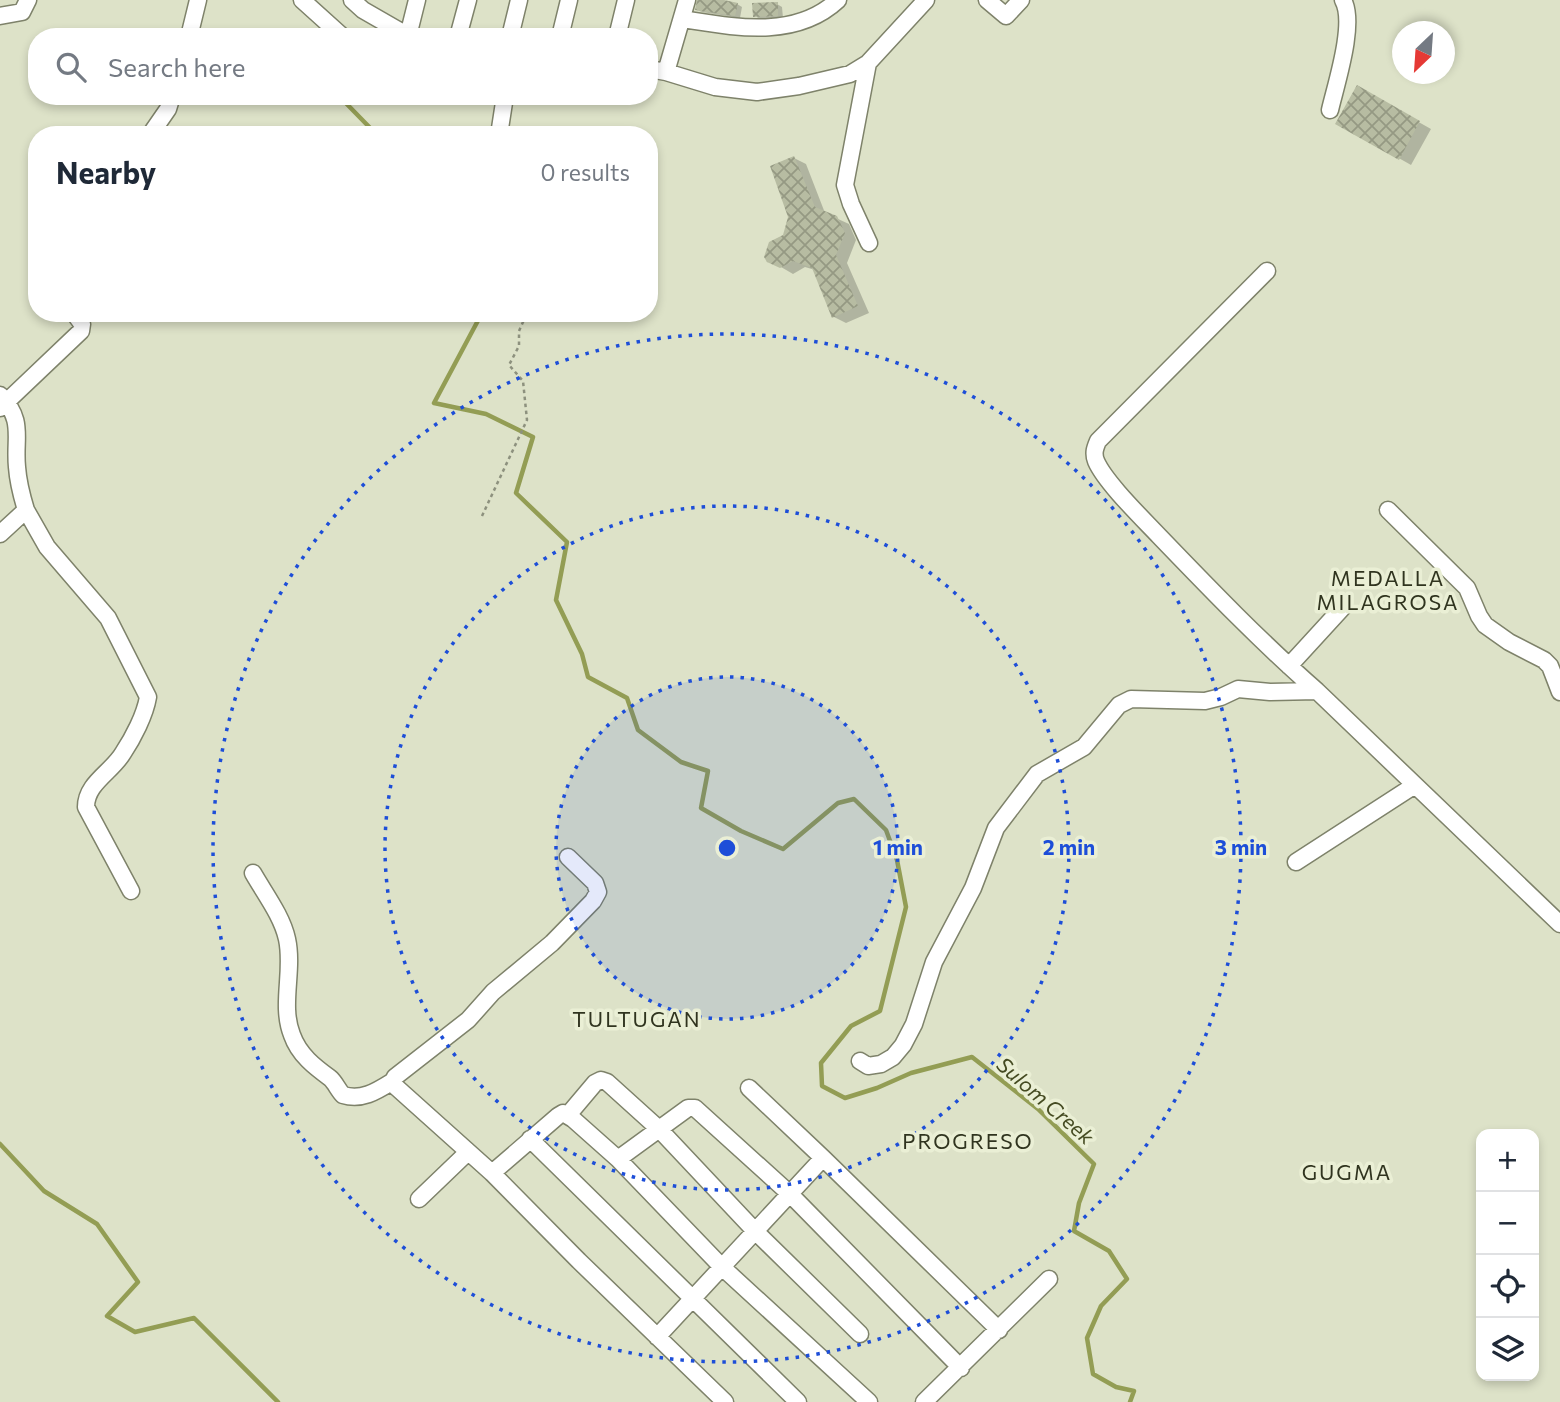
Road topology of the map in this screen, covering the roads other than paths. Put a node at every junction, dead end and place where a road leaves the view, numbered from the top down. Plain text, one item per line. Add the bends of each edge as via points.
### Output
1 (27, 0) edge
2 (198, 0) edge
3 (302, 0) edge
4 (417, 0) edge
5 (468, 0) edge
6 (519, 0) edge
7 (569, 0) edge
8 (626, 0) edge
9 (687, 0) edge
10 (838, 0) edge
11 (926, 0) edge
12 (987, 0) edge
13 (1021, 0) edge
14 (1343, 0) edge
15 (360, 3) edge
16 (0, 16) edge
17 (682, 19) junction
18 (191, 28) edge
19 (333, 28) edge
20 (397, 28) edge
21 (411, 28) edge
22 (460, 28) edge
23 (512, 28) edge
24 (562, 28) edge
25 (619, 28) edge
26 (868, 63) junction
27 (658, 71) edge
28 (666, 72) junction
29 (170, 105) edge
30 (504, 105) edge
31 (1330, 110) dead end
32 (156, 126) edge
33 (500, 126) edge
34 (869, 243) dead end
35 (1267, 271) dead end
36 (81, 322) edge
37 (2, 402) edge
38 (26, 510) junction
39 (1388, 510) dead end
40 (0, 534) edge
41 (1344, 606) dead end
42 (1289, 666) junction
43 (1317, 691) junction
44 (1560, 692) edge
45 (1415, 785) junction
46 (568, 857) dead end
47 (1296, 862) dead end
48 (253, 873) dead end
49 (131, 891) dead end
50 (1560, 925) edge
51 (860, 1061) dead end
52 (393, 1081) junction
53 (749, 1088) dead end
54 (568, 1115) junction
55 (659, 1129) junction
56 (530, 1139) junction
57 (468, 1152) junction
58 (823, 1158) junction
59 (618, 1160) junction
60 (492, 1173) junction
61 (789, 1194) junction
62 (419, 1199) dead end
63 (755, 1231) junction
64 (722, 1267) junction
65 (1049, 1279) dead end
66 (693, 1298) junction
67 (999, 1330) junction
68 (860, 1334) dead end
69 (657, 1338) junction
70 (961, 1368) junction
71 (725, 1402) edge
72 (798, 1402) edge
73 (869, 1402) edge
74 (925, 1402) edge

1 - 16 street via 22,12
2 - 18 street
3 - 19 street
4 - 21 street
5 - 22 street
6 - 23 street
7 - 24 street
8 - 25 street
9 - 17 street
10 - 17 street via 826,11 764,29
11 - 26 street
12 - 13 street via 1006,16
14 - 31 street via 1348,25
15 - 20 street
17 - 28 street
26 - 28 street via 850,74 757,92 715,87
26 - 34 street via 845,185
27 - 28 street
29 - 32 street
30 - 33 street
35 - 42 street via 1098,441 1094,452 1097,463 1128,504
36 - 37 street via 81,331
37 - 38 street via 17,424 17,467
38 - 40 street
38 - 49 street via 47,547 108,618 148,697 123,754 86,798 86,807
39 - 44 street via 1466,588 1485,625 1550,666
41 - 42 street
42 - 43 street
43 - 45 street
43 - 51 street via 1238,689 1205,701 1131,699 1119,705 1084,747 1037,774 1013,803 996,828 973,888 934,962 903,1045 881,1064 868,1066
45 - 47 street
45 - 50 street
46 - 52 street via 595,883 598,892 593,901 468,1020
48 - 52 street via 287,940 292,1037 313,1067 333,1080 343,1096 369,1095
52 - 57 street
53 - 58 street
54 - 55 street via 601,1080
54 - 56 street via 558,1116
54 - 59 street
55 - 59 street
55 - 61 street via 688,1108 695,1108
55 - 63 street
56 - 60 street
56 - 66 street
57 - 60 street
57 - 62 street
58 - 61 street
58 - 67 street
59 - 64 street
60 - 69 street
61 - 63 street
61 - 70 street
63 - 64 street
63 - 68 street
64 - 66 street
64 - 73 street
65 - 67 street
66 - 69 street
66 - 72 street
67 - 70 street
69 - 71 street
70 - 74 street

